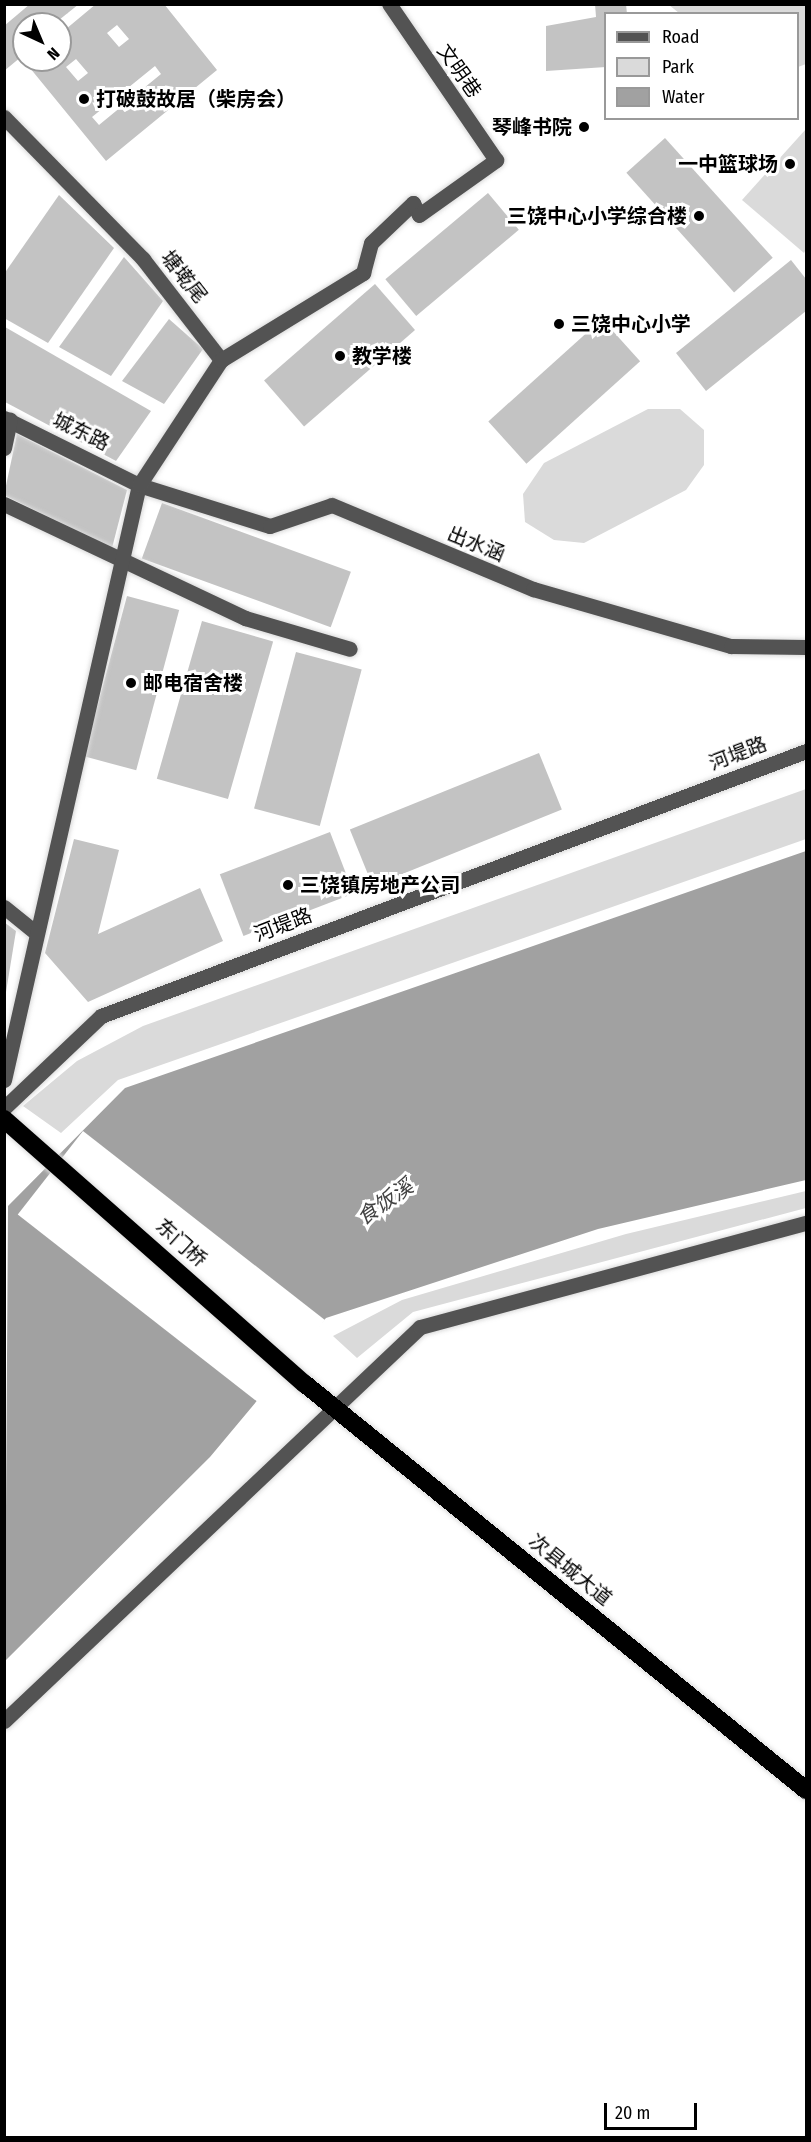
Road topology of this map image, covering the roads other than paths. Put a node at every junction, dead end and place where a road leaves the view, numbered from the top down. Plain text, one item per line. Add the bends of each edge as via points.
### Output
1 (388, 4) edge
2 (4, 117) edge
3 (221, 360) junction
4 (7, 419) edge
5 (4, 448) edge
6 (139, 485) junction
7 (4, 504) edge
8 (121, 561) junction
9 (807, 647) edge
10 (350, 649) dead end
11 (807, 751) edge
12 (4, 907) edge
13 (34, 931) junction
14 (4, 1080) edge
15 (4, 1108) edge
16 (4, 1119) edge
17 (807, 1223) edge
18 (305, 1384) joint
19 (334, 1408) junction
20 (4, 1721) edge
21 (807, 1791) edge

1 - 3 street, 文明巷 via 496,160 419,216 413,203 371,243 363,273
2 - 3 street, 塘墘尾 via 143,259
3 - 6 street
4 - 5 street
4 - 6 street, 城东路
6 - 8 street
6 - 9 street, 出水涵 via 270,526 332,505 533,589 731,646
7 - 8 street
8 - 10 street via 245,618
8 - 13 street
11 - 15 street, 河堤路 via 101,1017
12 - 13 street
13 - 14 street
16 - 18 highway, 东门桥
17 - 19 street via 420,1327
18 - 19 highway, 次县城大道
19 - 20 street
19 - 21 highway, 次县城大道

